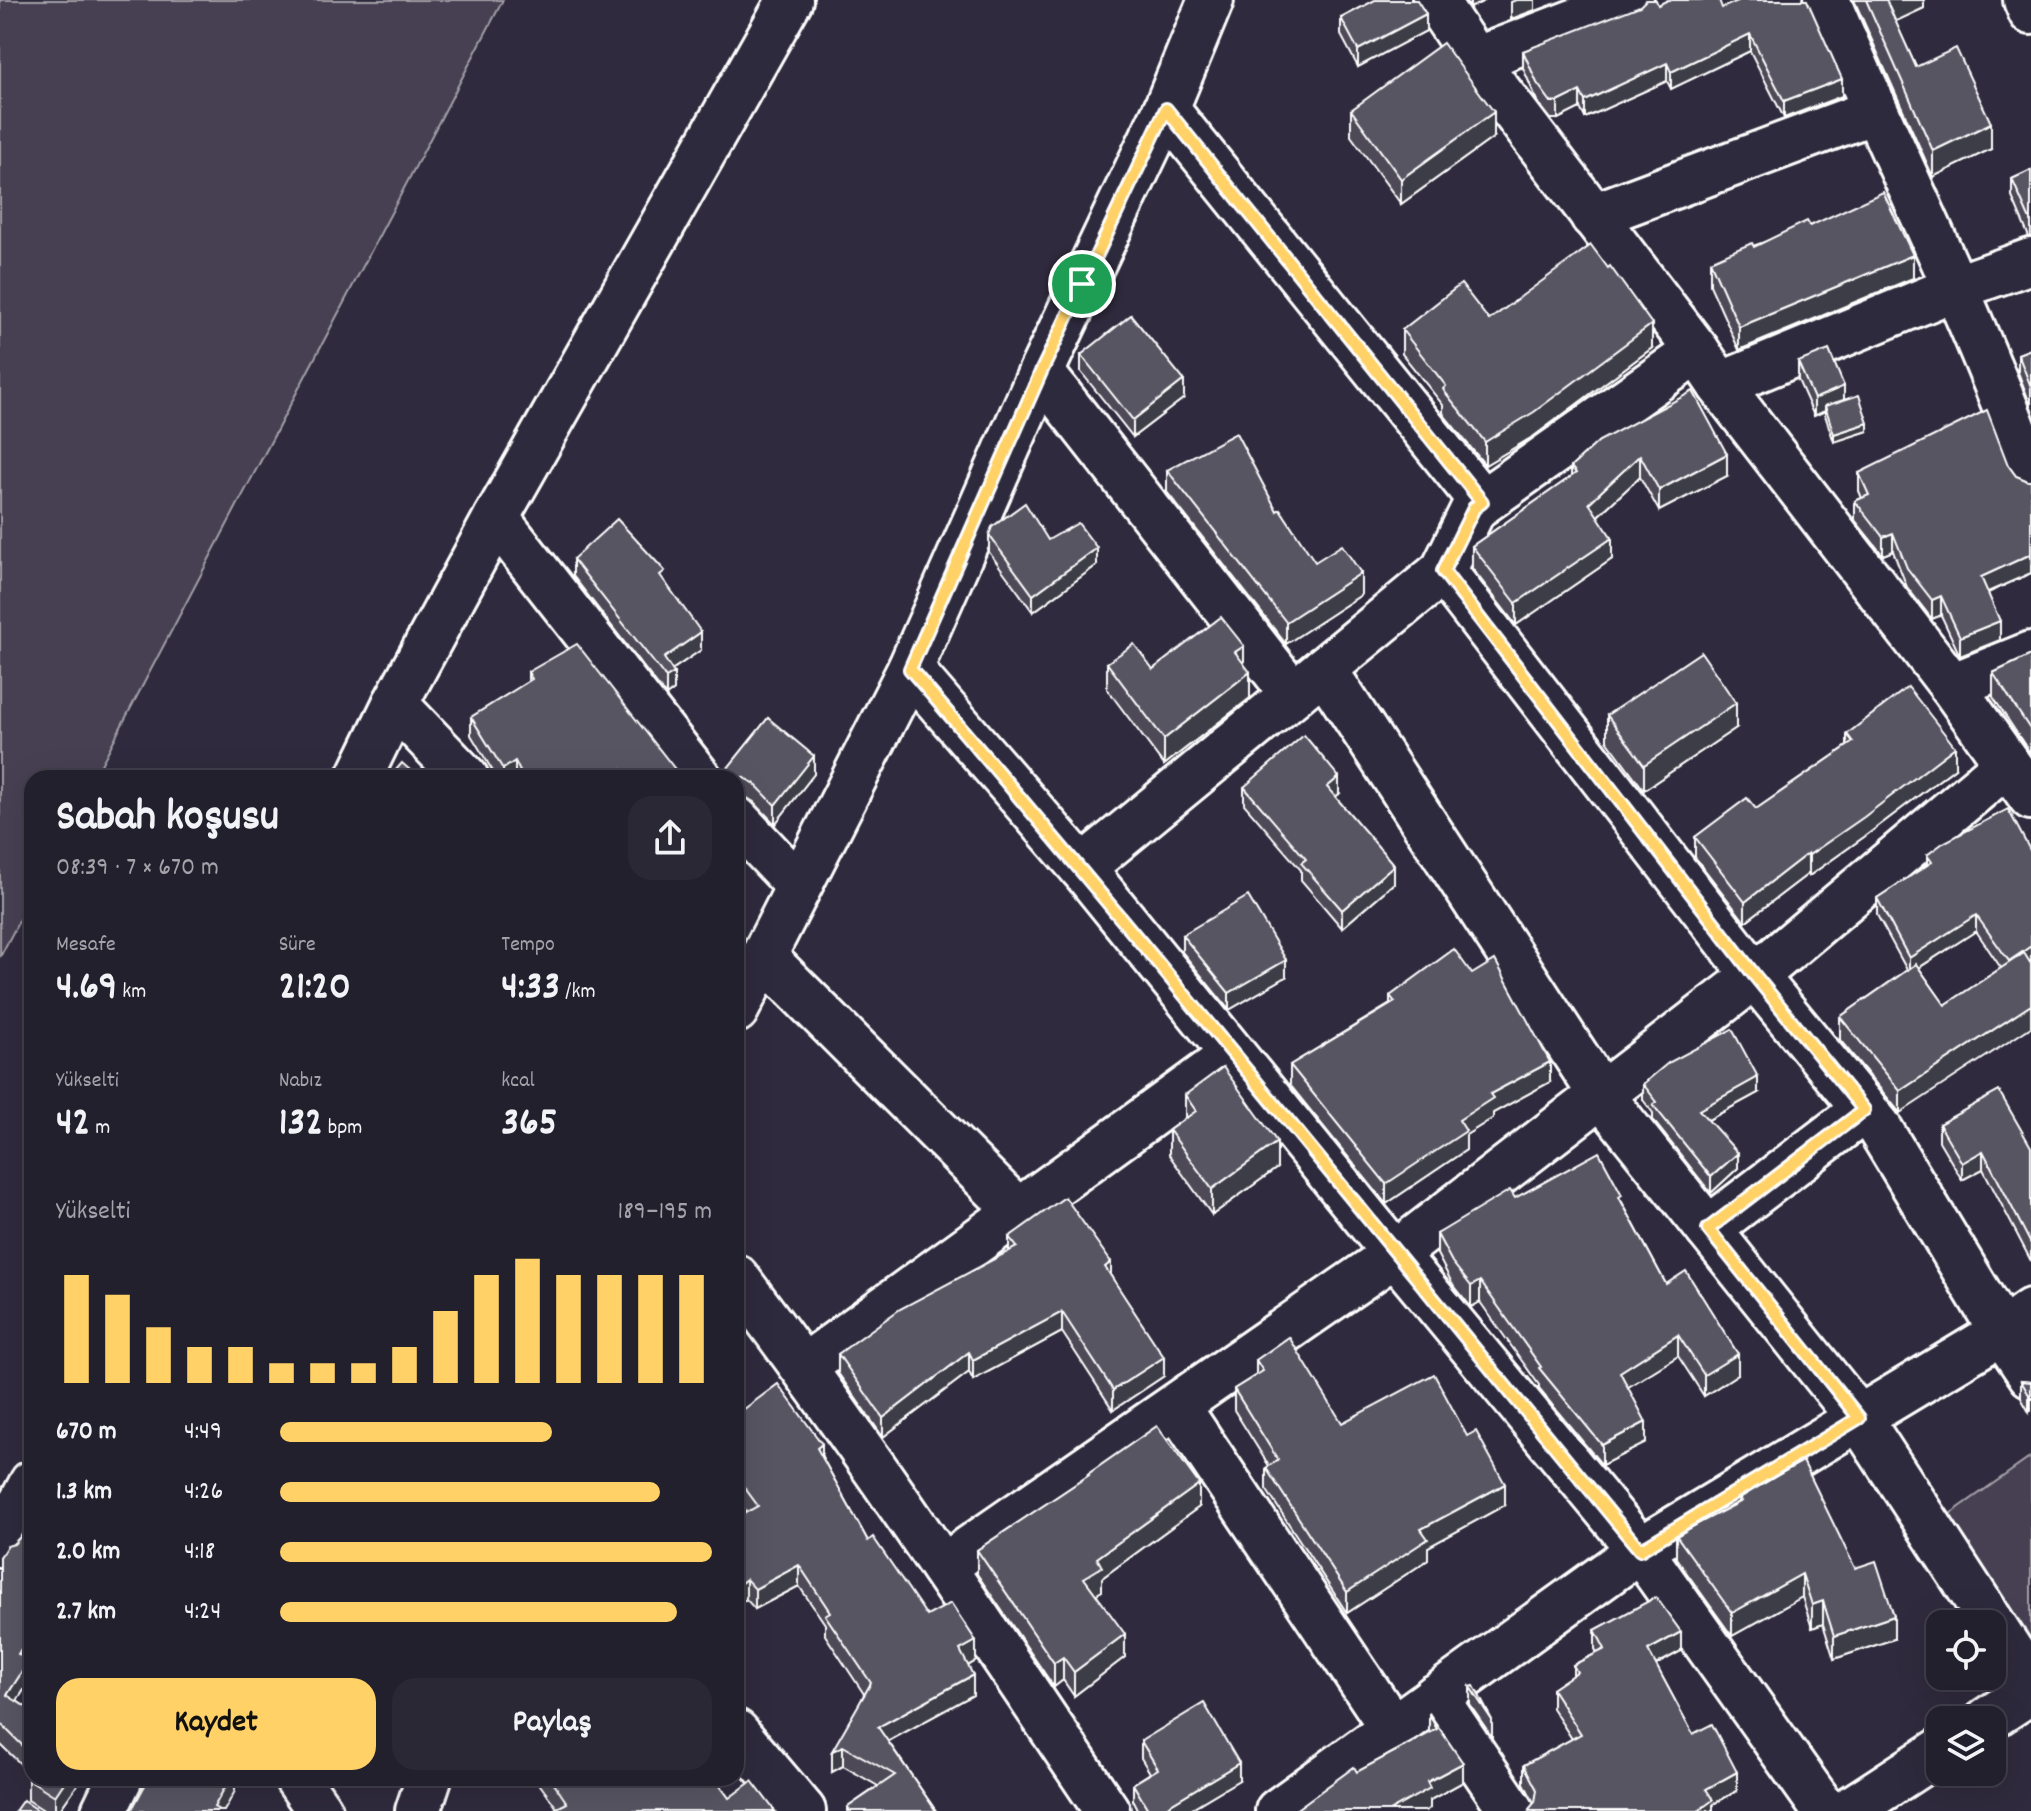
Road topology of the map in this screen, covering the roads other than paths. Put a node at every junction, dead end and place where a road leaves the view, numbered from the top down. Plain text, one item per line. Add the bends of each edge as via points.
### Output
1 (790, 0) edge
2 (1211, 0) edge
3 (1435, 0) edge
4 (1631, 0) edge
5 (1827, 0) edge
6 (2026, 0) edge
7 (2031, 12) edge
8 (1475, 60) junction
9 (1166, 109) junction
10 (1874, 111) junction
11 (1593, 216) junction
12 (2031, 261) edge
13 (1955, 288) junction
14 (1708, 368) junction
15 (1041, 372) junction
16 (2028, 459) edge
17 (1482, 502) junction
18 (496, 518) junction
19 (1443, 571) junction
20 (2031, 654) edge
21 (910, 669) junction
22 (1308, 682) junction
23 (1952, 686) junction
24 (395, 704) junction
25 (363, 770) edge
26 (458, 770) edge
27 (693, 770) edge
28 (2019, 781) edge
29 (744, 828) edge
30 (1082, 868) junction
31 (798, 885) junction
32 (764, 957) junction
33 (1755, 976) junction
34 (744, 995) edge
35 (1233, 1055) junction
36 (1602, 1096) junction
37 (1864, 1110) junction
38 (1018, 1211) junction
39 (1708, 1229) junction
40 (1395, 1254) junction
41 (744, 1288) edge
42 (2016, 1321) edge
43 (804, 1367) junction
44 (2031, 1375) edge
45 (1177, 1406) junction
46 (1859, 1418) junction
47 (24, 1498) edge
48 (0, 1544) edge
49 (1640, 1550) junction
50 (943, 1567) junction
51 (2031, 1683) edge
52 (2031, 1691) edge
53 (1435, 1697) junction
54 (2006, 1707) edge
55 (1393, 1729) junction
56 (744, 1741) edge
57 (1926, 1760) edge
58 (116, 1786) edge
59 (303, 1786) edge
60 (426, 1786) edge
61 (104, 1811) edge
62 (320, 1811) edge
63 (418, 1811) edge
64 (803, 1811) edge
65 (1107, 1811) edge
66 (1278, 1811) edge
67 (1512, 1811) edge
68 (1825, 1811) edge
69 (1848, 1811) edge

1 - 18 street
2 - 9 street
3 - 8 street
4 - 8 street
5 - 10 street
6 - 7 street
8 - 11 street
9 - 15 street
9 - 17 street
10 - 11 street
10 - 13 street
11 - 14 street
12 - 13 street
13 - 14 street
13 - 16 street
14 - 17 street
14 - 23 street
15 - 21 street
15 - 22 street
17 - 19 street via 1474,508
18 - 24 street
18 - 27 street
19 - 22 street
19 - 33 street
20 - 23 street
21 - 30 street
21 - 31 street
22 - 30 street
22 - 36 street
23 - 28 street
24 - 25 street
24 - 26 street
28 - 33 street
29 - 31 street
30 - 35 street
31 - 32 street
32 - 34 street
32 - 38 street
33 - 36 street
33 - 37 street
35 - 38 street
35 - 40 street
36 - 39 street
36 - 40 street
37 - 39 street
37 - 42 street
38 - 43 street
39 - 46 street
40 - 45 street
40 - 49 street
41 - 43 street
42 - 44 street
42 - 46 street
43 - 50 street
45 - 50 street
45 - 55 street
46 - 49 street
46 - 51 street
47 - 48 street
49 - 53 street
49 - 68 street
50 - 65 street
52 - 54 street
53 - 55 street
53 - 67 street
55 - 66 street
56 - 64 street
57 - 69 street
58 - 61 street
59 - 62 street
60 - 63 street

